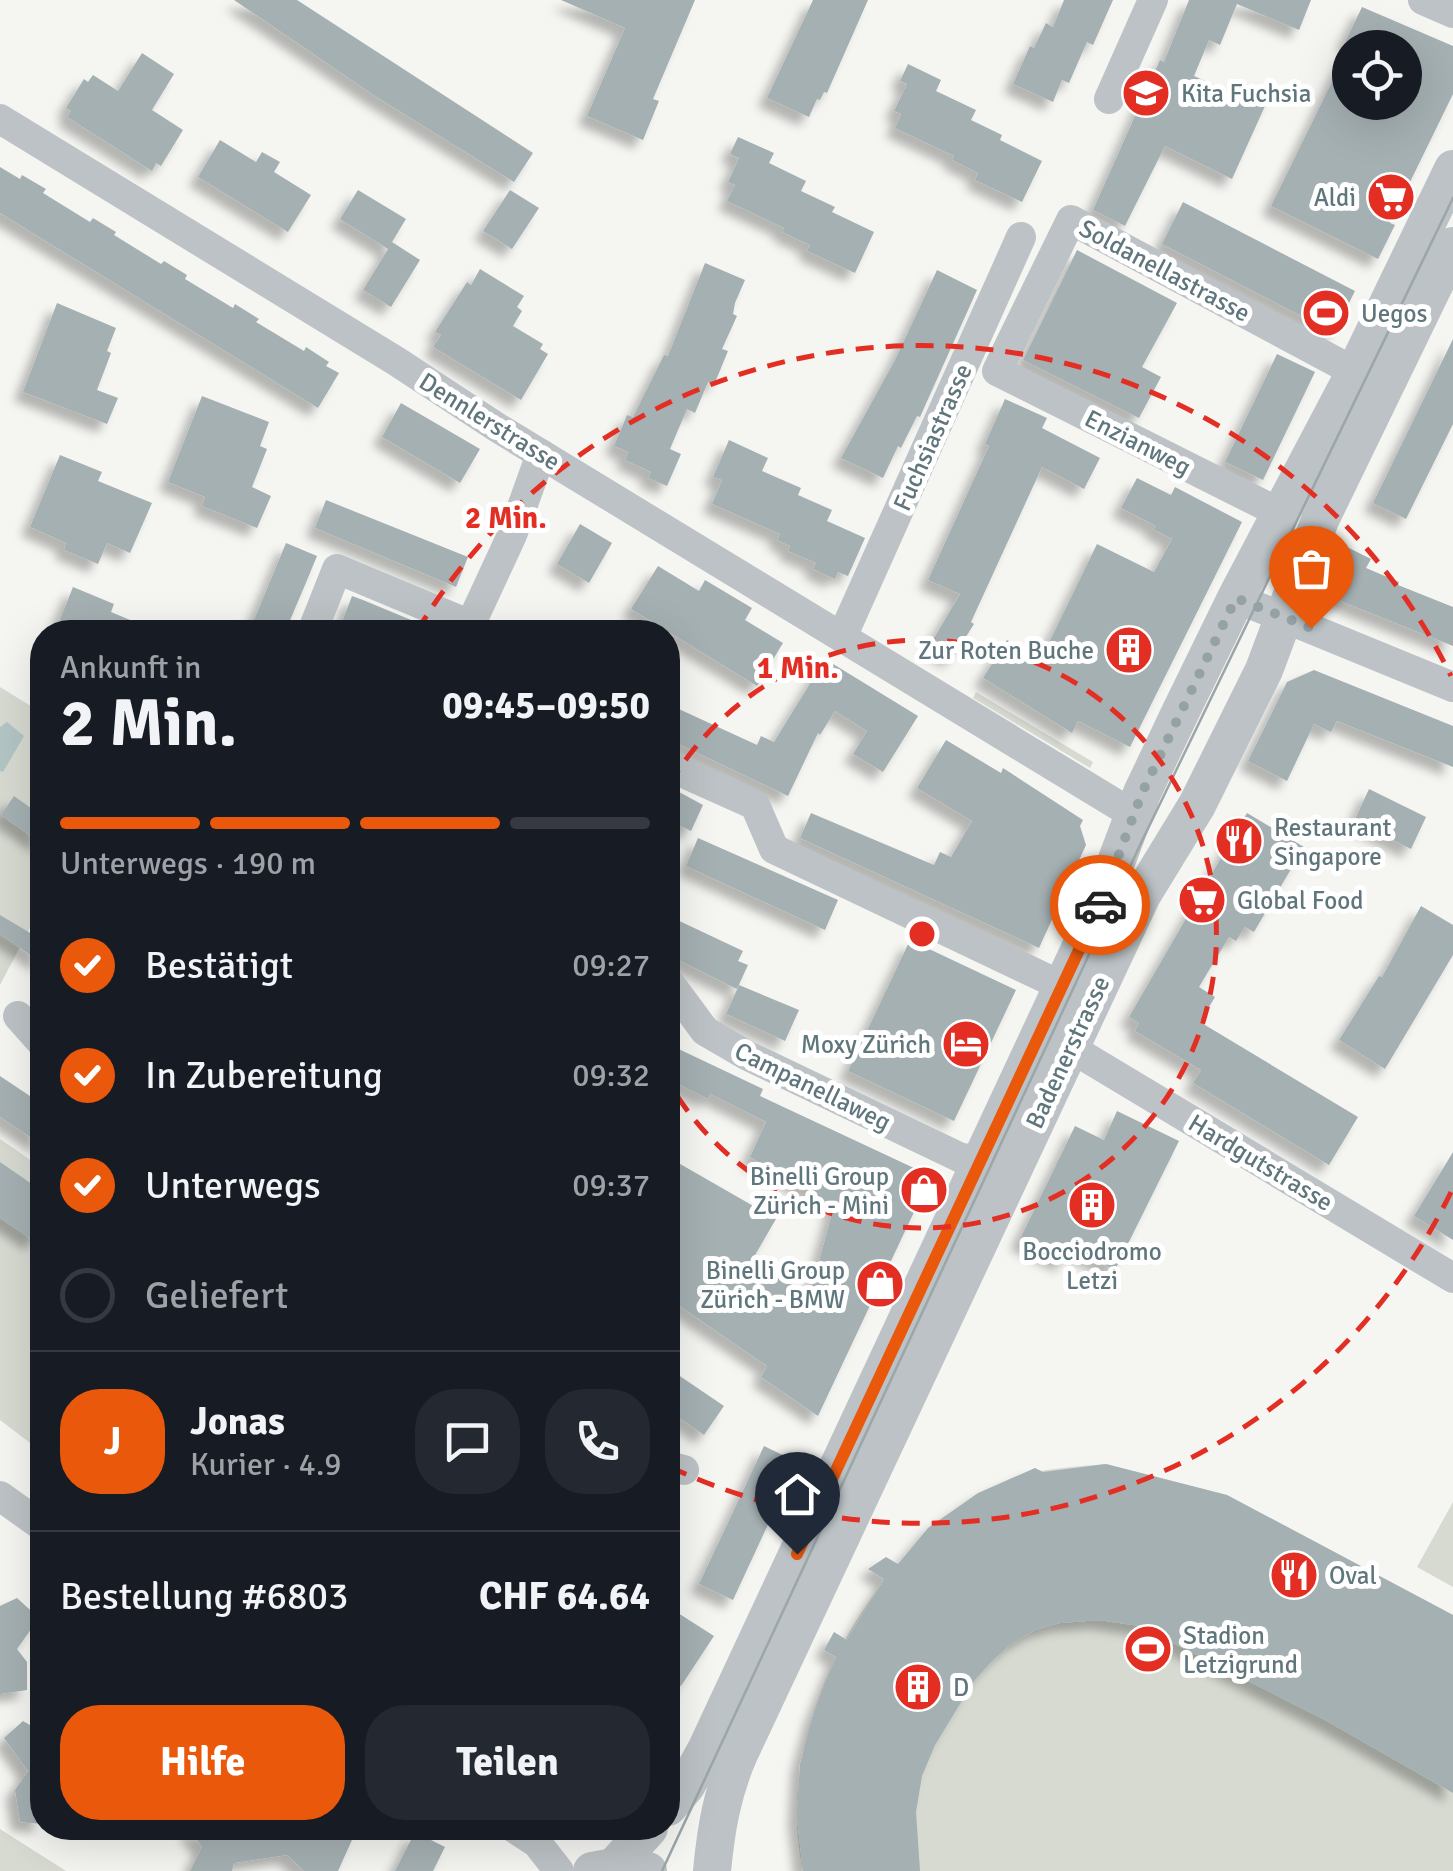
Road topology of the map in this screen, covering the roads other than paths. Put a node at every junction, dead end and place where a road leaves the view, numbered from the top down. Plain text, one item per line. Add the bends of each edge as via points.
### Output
1 (1154, 0) edge
2 (1423, 0) edge
3 (1453, 13) edge
4 (1109, 99) dead end
5 (0, 119) edge
6 (1453, 168) edge
7 (1021, 237) dead end
8 (1453, 246) edge
9 (997, 371) joint
10 (1355, 372) junction
11 (541, 454) junction
12 (1280, 514) junction
13 (1236, 598) junction
14 (1285, 618) junction
15 (317, 620) edge
16 (451, 620) edge
17 (473, 620) edge
18 (842, 637) junction
19 (1453, 687) edge
20 (680, 771) edge
21 (1134, 815) junction
22 (1062, 986) junction
23 (680, 998) edge
24 (18, 1016) dead end
25 (30, 1030) edge
26 (1069, 1047) junction
27 (980, 1160) junction
28 (1453, 1278) edge
29 (0, 1496) edge
30 (30, 1517) edge
31 (680, 1793) edge
32 (532, 1840) edge
33 (640, 1840) edge
34 (618, 1870) edge
35 (559, 1871) edge
36 (712, 1871) edge

1 - 4 street
2 - 3 street
5 - 11 street, Dennlerstrasse
6 - 10 street, Badenerstrasse
7 - 18 street, Fuchsiastrasse
8 - 14 street, Badenerstrasse via 1320,520
9 - 10 street, Soldanellastrasse via 1070,220
9 - 12 street, Enzianweg
10 - 12 street, Badenerstrasse
11 - 17 street
11 - 18 street, Dennlerstrasse
12 - 13 street, Badenerstrasse
13 - 14 street
13 - 21 street, Badenerstrasse
14 - 19 street
14 - 26 street, Badenerstrasse
15 - 16 street via 337,569
18 - 21 street, Dennlerstrasse
20 - 22 street via 755,805 774,849
21 - 22 street, Badenerstrasse
22 - 27 street, Badenerstrasse
23 - 27 street, Campanellaweg via 705,1031 748,1056 960,1158
24 - 25 street
26 - 28 street, Hardgutstrasse
26 - 36 street, Badenerstrasse via 724,1789
27 - 31 street, Badenerstrasse via 706,1750
29 - 30 street
32 - 35 street
33 - 34 street

